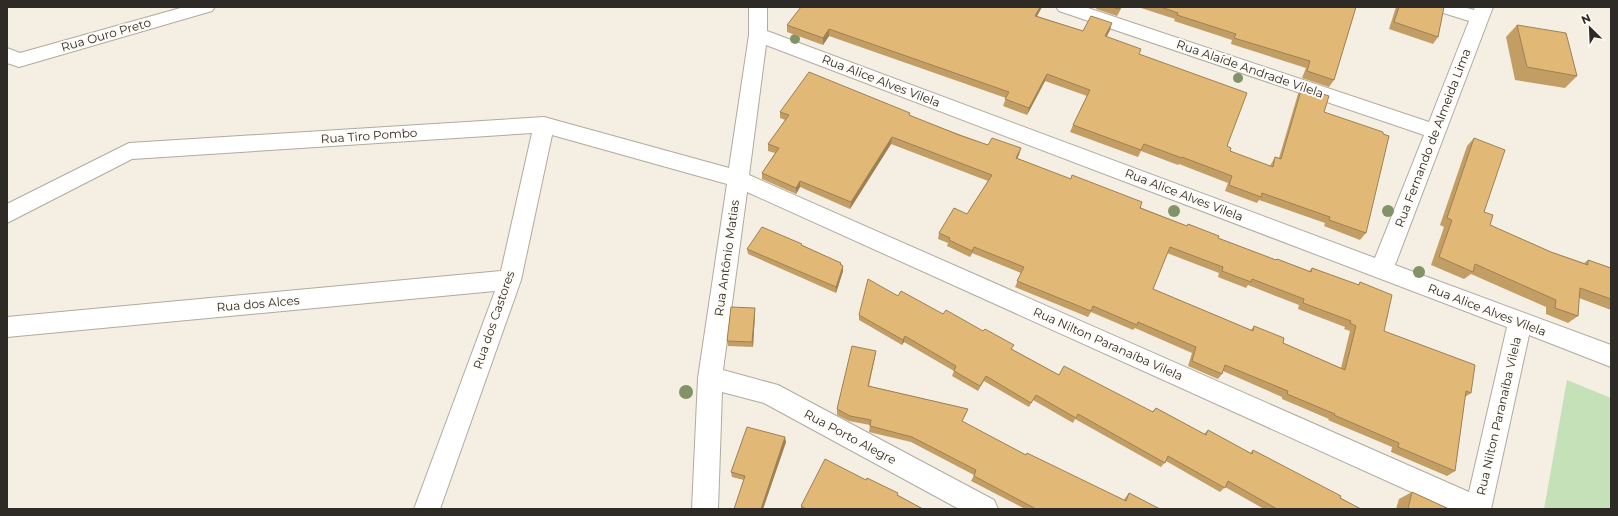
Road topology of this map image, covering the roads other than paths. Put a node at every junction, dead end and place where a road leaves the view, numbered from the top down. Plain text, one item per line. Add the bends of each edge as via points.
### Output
1 (206, 7) edge
2 (758, 7) edge
3 (1065, 7) edge
4 (1443, 7) edge
5 (1482, 13) edge
6 (758, 35) junction
7 (7, 55) edge
8 (544, 125) junction
9 (1434, 132) junction
10 (738, 179) junction
11 (7, 214) edge
12 (1382, 269) junction
13 (510, 280) junction
14 (1520, 323) junction
15 (7, 327) edge
16 (1611, 356) edge
17 (710, 378) junction
18 (427, 509) edge
19 (705, 509) edge
20 (985, 509) edge

1 - 7 street, Rua Ouro Preto via 18,60
2 - 6 street, Rua Antônio Matias
3 - 9 street, Rua Alaíde Andrade Vilela
4 - 5 street
5 - 9 street, Rua Fernando de Almeida Lima
6 - 10 street, Rua Antônio Matias
6 - 12 street, Rua Alice Alves Vilela
8 - 10 street, Rua Tiro Pombo
8 - 11 street, Rua Tiro Pombo via 129,151
8 - 13 street, Rua dos Castores
9 - 12 street, Rua Fernando de Almeida Lima
10 - 14 street, Rua Nilton Paranaíba Vilela via 1478,509
10 - 17 street, Rua Antônio Matias
12 - 14 street, Rua Alice Alves Vilela
13 - 15 street, Rua dos Alces
13 - 18 street, Rua dos Castores
14 - 16 street, Rua Alice Alves Vilela
17 - 19 street, Rua Antônio Matias
17 - 20 street, Rua Porto Alegre via 769,394

